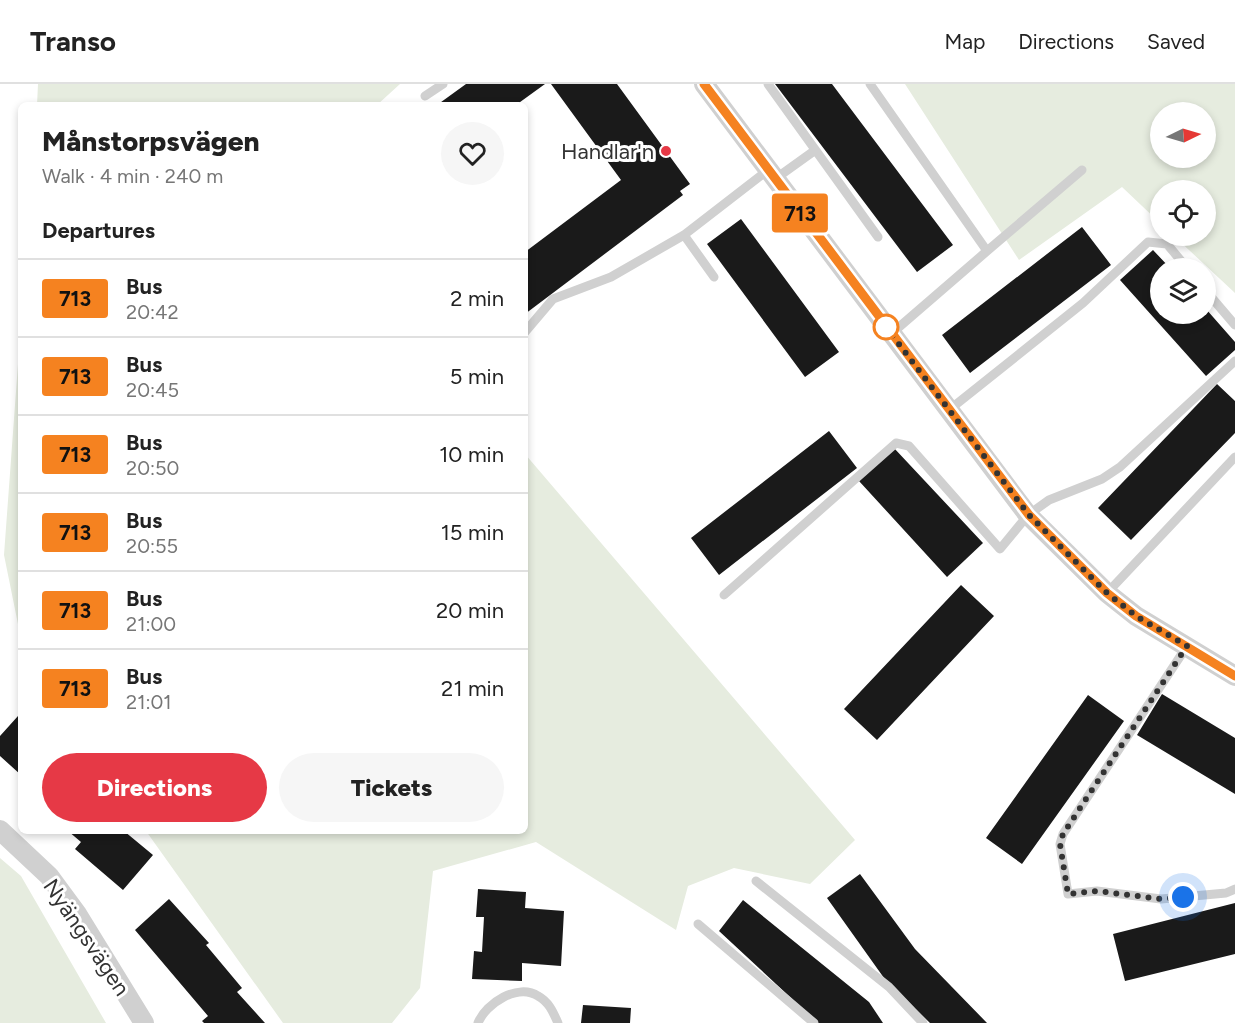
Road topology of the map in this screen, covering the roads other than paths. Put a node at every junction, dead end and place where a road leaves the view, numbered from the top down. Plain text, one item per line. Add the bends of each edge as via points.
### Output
1 (443, 84) edge
2 (704, 84) edge
3 (768, 84) edge
4 (870, 84) edge
5 (425, 96) dead end
6 (814, 151) junction
7 (1082, 170) dead end
8 (772, 175) junction
9 (684, 236) junction
10 (878, 237) dead end
11 (987, 251) junction
12 (1179, 258) edge
13 (714, 277) dead end
14 (1216, 303) edge
15 (1235, 325) edge
16 (528, 328) edge
17 (891, 334) junction
18 (1235, 361) edge
19 (949, 410) junction
20 (1235, 457) edge
21 (1029, 515) junction
22 (1107, 593) junction
23 (724, 595) dead end
24 (1187, 646) junction
25 (1235, 676) edge
26 (0, 830) edge
27 (756, 881) dead end
28 (1235, 889) edge
29 (698, 924) dead end
30 (144, 1023) edge
31 (478, 1023) edge
32 (558, 1023) edge
33 (814, 1023) edge
34 (923, 1023) edge

1 - 5 lane
2 - 8 street
3 - 6 lane
4 - 11 lane
6 - 8 lane
6 - 10 lane
7 - 11 lane
8 - 9 lane
8 - 17 street
9 - 13 lane
9 - 16 lane via 611,277 553,299
11 - 17 lane
12 - 19 lane via 1167,244 1149,242 1083,303
14 - 15 lane
17 - 19 street
18 - 21 lane via 1120,466 1102,479 1049,500
19 - 21 street
20 - 22 lane
21 - 22 street
21 - 23 lane via 1000,549 909,446 896,443
22 - 24 street via 1136,616
24 - 25 street
24 - 28 lane via 1063,834 1060,844 1068,894 1097,891 1161,899
26 - 30 street, Nyängsvägen via 48,876 77,914
27 - 34 lane via 889,987
29 - 33 lane
31 - 32 lane via 494,1002 520,991 537,994 549,1005

